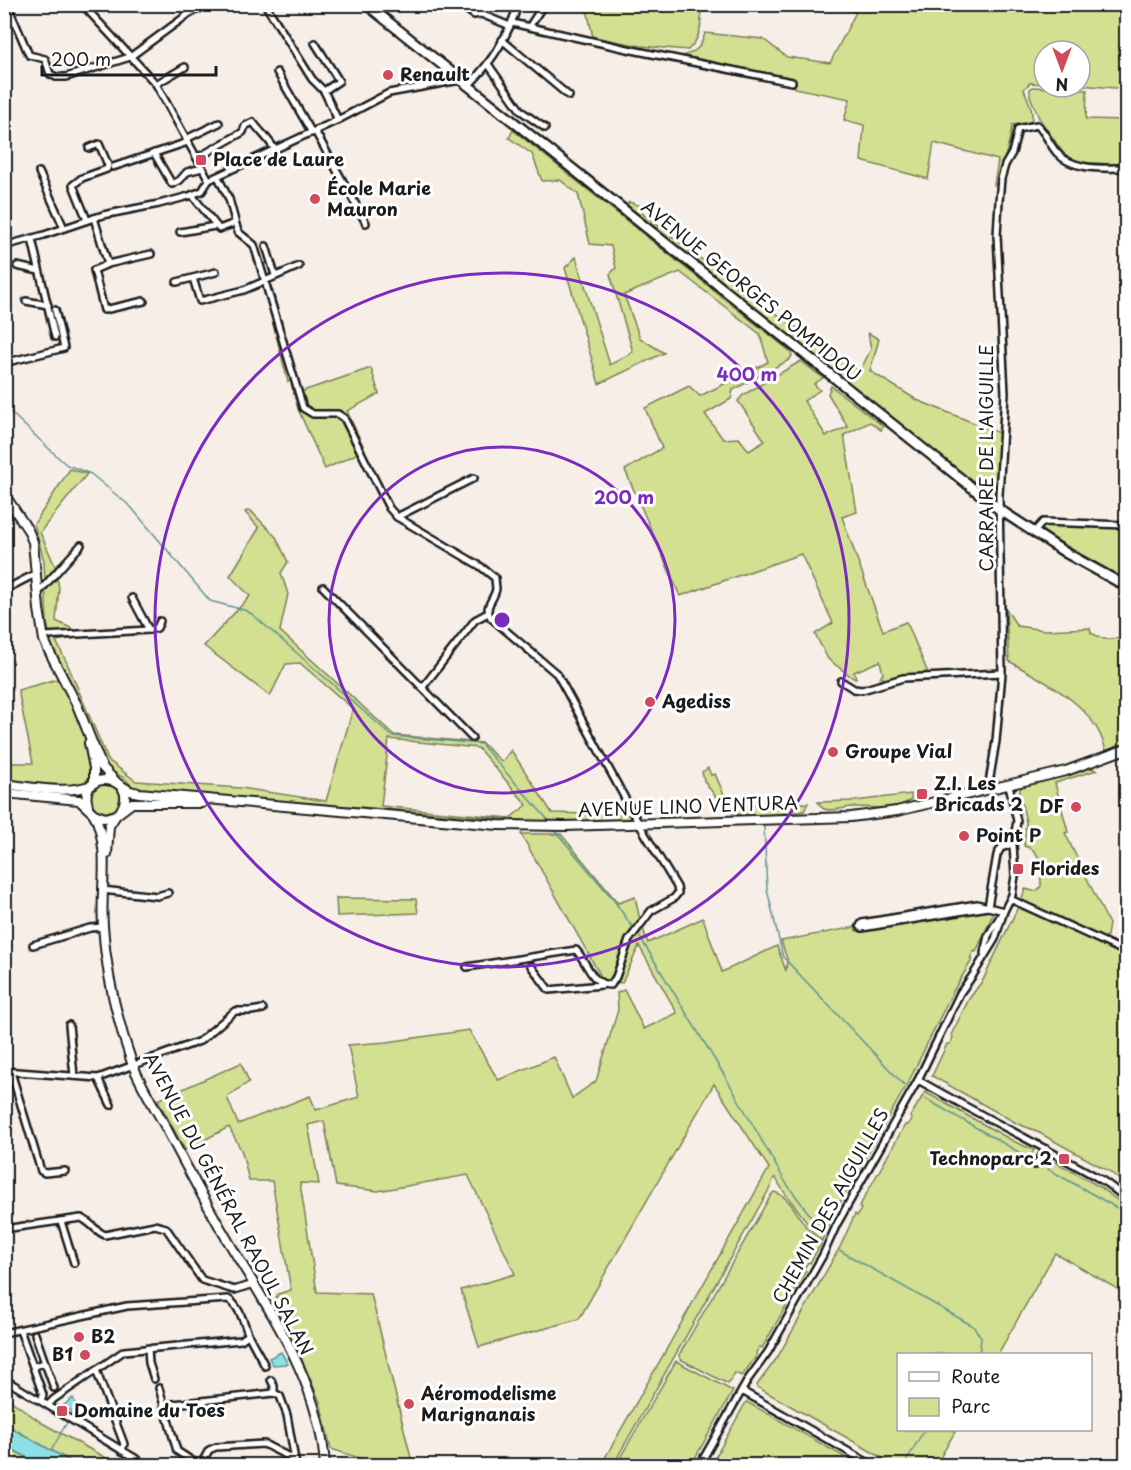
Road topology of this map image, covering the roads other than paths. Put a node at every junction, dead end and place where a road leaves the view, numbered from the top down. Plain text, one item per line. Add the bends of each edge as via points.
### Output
1 (7, 4) edge
2 (82, 4) edge
3 (209, 4) edge
4 (265, 4) edge
5 (366, 4) edge
6 (518, 4) edge
7 (544, 4) edge
8 (463, 7) dead end
9 (511, 24) junction
10 (529, 27) junction
11 (502, 40) junction
12 (315, 43) dead end
13 (130, 57) junction
14 (488, 64) junction
15 (185, 67) dead end
16 (277, 72) dead end
17 (460, 80) junction
18 (792, 82) dead end
19 (156, 84) junction
20 (468, 86) junction
21 (324, 91) junction
22 (569, 96) dead end
23 (338, 120) junction
24 (219, 123) dead end
25 (545, 128) dead end
26 (313, 132) junction
27 (187, 141) junction
28 (89, 148) dead end
29 (275, 150) junction
30 (154, 153) junction
31 (197, 158) junction
32 (113, 167) dead end
33 (202, 168) junction
34 (1126, 168) edge
35 (39, 172) dead end
36 (218, 177) junction
37 (209, 180) junction
38 (192, 195) junction
39 (94, 218) junction
40 (87, 220) junction
41 (235, 223) junction
42 (366, 223) dead end
43 (215, 226) junction
44 (64, 228) junction
45 (180, 232) dead end
46 (32, 238) junction
47 (4, 246) edge
48 (266, 246) dead end
49 (151, 254) dead end
50 (108, 264) junction
51 (16, 266) dead end
52 (299, 266) dead end
53 (39, 271) junction
54 (216, 272) dead end
55 (275, 275) junction
56 (193, 278) junction
57 (265, 279) junction
58 (177, 282) dead end
59 (26, 301) dead end
60 (144, 301) dead end
61 (48, 305) junction
62 (55, 310) dead end
63 (55, 337) dead end
64 (4, 363) edge
65 (474, 478) dead end
66 (4, 494) edge
67 (1000, 510) junction
68 (397, 517) junction
69 (1126, 525) edge
70 (1034, 532) junction
71 (81, 545) dead end
72 (37, 573) junction
73 (1126, 586) edge
74 (323, 587) dead end
75 (4, 590) edge
76 (38, 593) junction
77 (132, 598) dead end
78 (488, 613) junction
79 (160, 621) dead end
80 (149, 630) junction
81 (44, 636) junction
82 (1002, 673) junction
83 (841, 681) dead end
84 (423, 687) junction
85 (86, 726) junction
86 (472, 738) dead end
87 (1126, 749) edge
88 (4, 784) edge
89 (93, 784) junction
90 (119, 784) junction
91 (1009, 785) junction
92 (988, 789) junction
93 (4, 793) edge
94 (243, 803) junction
95 (88, 807) junction
96 (118, 813) junction
97 (94, 814) junction
98 (639, 824) junction
99 (1013, 844) junction
100 (105, 860) junction
101 (102, 890) junction
102 (168, 893) dead end
103 (1010, 899) junction
104 (988, 907) junction
105 (1004, 910) junction
106 (103, 927) junction
107 (33, 945) dead end
108 (1126, 952) edge
109 (531, 966) dead end
110 (467, 967) dead end
111 (603, 985) junction
112 (262, 1009) dead end
113 (69, 1025) dead end
114 (133, 1065) junction
115 (8, 1071) edge
116 (74, 1076) junction
117 (98, 1078) junction
118 (918, 1080) junction
119 (111, 1106) dead end
120 (1047, 1149) junction
121 (1035, 1166) dead end
122 (65, 1171) dead end
123 (1126, 1198) edge
124 (61, 1221) junction
125 (4, 1229) edge
126 (74, 1263) dead end
127 (254, 1284) junction
128 (20, 1330) junction
129 (4, 1333) edge
130 (35, 1334) dead end
131 (248, 1335) junction
132 (148, 1348) junction
133 (45, 1363) junction
134 (34, 1366) junction
135 (265, 1366) dead end
136 (96, 1370) junction
137 (4, 1379) edge
138 (154, 1379) dead end
139 (271, 1380) dead end
140 (54, 1388) dead end
141 (159, 1388) dead end
142 (741, 1390) junction
143 (274, 1393) junction
144 (41, 1401) junction
145 (164, 1404) junction
146 (48, 1406) junction
147 (122, 1451) junction
148 (295, 1463) edge
149 (148, 1466) edge
150 (326, 1466) edge
151 (699, 1466) edge
152 (874, 1466) edge

1 - 13 street via 28,55 45,59 50,74 56,77
2 - 13 street
3 - 13 street via 190,13
4 - 21 street via 312,79
5 - 17 main road, AVENUE GEORGES POMPIDOU
6 - 9 street
7 - 10 street
8 - 9 street via 474,15
9 - 10 street
9 - 11 street
10 - 18 street
11 - 14 street
11 - 22 street
12 - 21 street via 339,81
13 - 19 street
14 - 20 street
14 - 25 street via 521,111
15 - 19 street
16 - 26 street
17 - 20 main road, AVENUE GEORGES POMPIDOU
17 - 23 street via 389,93
19 - 27 street
20 - 67 main road, AVENUE GEORGES POMPIDOU
21 - 23 street
23 - 26 street
24 - 27 street
26 - 29 street
26 - 42 street
27 - 30 street
27 - 31 street
28 - 40 street via 99,144 108,165 73,186
29 - 31 street via 253,122 243,132
29 - 36 street
30 - 32 street
30 - 33 street via 172,184 188,172
31 - 33 street
33 - 37 street
34 - 67 street, CARRAIRE DE L'AIGUILLE via 1079,165 1056,152 1037,125 1017,129 1001,179 999,201 1005,393
35 - 44 street
36 - 37 street
36 - 41 street
37 - 38 street via 202,191
38 - 39 street
38 - 43 street
39 - 40 street
39 - 50 street
40 - 44 street
41 - 43 street via 223,228
41 - 57 street via 238,232 254,245
43 - 45 street
44 - 46 street
46 - 47 street
46 - 53 street
48 - 55 street
49 - 50 street
50 - 60 street via 94,270 104,310
51 - 53 street
52 - 55 street
53 - 61 street
54 - 56 street
55 - 57 street
56 - 57 street via 200,301 244,290
56 - 58 street
57 - 68 street via 303,408 313,414 338,414 344,418
59 - 61 street
61 - 63 street
62 - 64 street via 64,348
65 - 68 street
66 - 72 main road via 28,530
67 - 70 main road, AVENUE GEORGES POMPIDOU
67 - 82 street, CARRAIRE DE L'AIGUILLE
68 - 78 street via 495,578
69 - 70 street via 1043,522
70 - 73 main road, AVENUE GEORGES POMPIDOU
71 - 76 street
72 - 75 street
72 - 76 main road
74 - 84 street
76 - 81 main road
77 - 80 street
78 - 84 street via 475,620
78 - 98 street via 556,674
79 - 80 street via 157,628
80 - 81 street
81 - 85 main road
82 - 83 street via 903,678 862,690
82 - 92 street, CARRAIRE DE L'AIGUILLE
84 - 86 street
85 - 89 main road
85 - 90 main road via 102,767
87 - 91 main road, AVENUE LINO VENTURA via 1066,771
88 - 89 main road via 71,790
89 - 90 main road via 106,779
89 - 95 main road via 86,795
90 - 94 main road, AVENUE LINO VENTURA via 139,793
90 - 96 main road via 124,795
91 - 92 main road, AVENUE LINO VENTURA
91 - 99 street via 1017,821
92 - 98 main road, AVENUE LINO VENTURA via 876,815
93 - 95 main road via 73,799
94 - 96 main road, AVENUE LINO VENTURA via 132,803
94 - 98 main road, AVENUE LINO VENTURA via 498,825
95 - 97 main road
96 - 97 main road via 105,818
96 - 100 main road via 110,826
97 - 100 main road, AVENUE DU GÉNÉRAL RAOUL SALAN via 102,830
98 - 111 street via 678,893 651,911 629,940 616,978 611,985
99 - 103 street via 1015,882
99 - 104 street via 1001,848 996,855
100 - 101 main road, AVENUE DU GÉNÉRAL RAOUL SALAN
101 - 102 street via 157,896
101 - 106 main road, AVENUE DU GÉNÉRAL RAOUL SALAN
103 - 105 street
103 - 108 street
104 - 104 street via 977,904 860,926 862,928
104 - 105 street
105 - 118 street, CHEMIN DES AIGUILLES via 995,939 960,993
106 - 107 street
106 - 114 main road, AVENUE DU GÉNÉRAL RAOUL SALAN via 120,1022
109 - 111 street via 549,990
110 - 111 street via 576,950 595,980
112 - 114 street via 235,1011 200,1041
113 - 116 street
114 - 117 street
114 - 127 main road, AVENUE DU GÉNÉRAL RAOUL SALAN
115 - 116 street
115 - 122 street via 42,1171
116 - 117 street
117 - 119 street
118 - 120 street
118 - 142 street, CHEMIN DES AIGUILLES via 768,1352
120 - 121 street
120 - 123 street
124 - 125 street
124 - 126 street
124 - 127 street via 81,1218 105,1234 161,1225 206,1283 234,1290
127 - 150 main road, AVENUE DU GÉNÉRAL RAOUL SALAN via 304,1376 324,1444
128 - 129 street
128 - 131 street via 127,1306 225,1299 234,1303
128 - 134 street
130 - 133 street
131 - 132 street via 241,1340
131 - 135 street
132 - 136 street via 124,1351
132 - 138 street
133 - 134 street
133 - 140 street
134 - 144 street via 43,1395
136 - 146 street
136 - 147 street via 124,1445
137 - 144 street
139 - 143 street
141 - 145 street
142 - 151 street, CHEMIN DES AIGUILLES
142 - 152 street
143 - 145 street
143 - 148 street via 280,1396 287,1415
144 - 146 street
145 - 148 street via 177,1451 200,1466 209,1450 216,1447 264,1444
146 - 147 street
147 - 149 street

